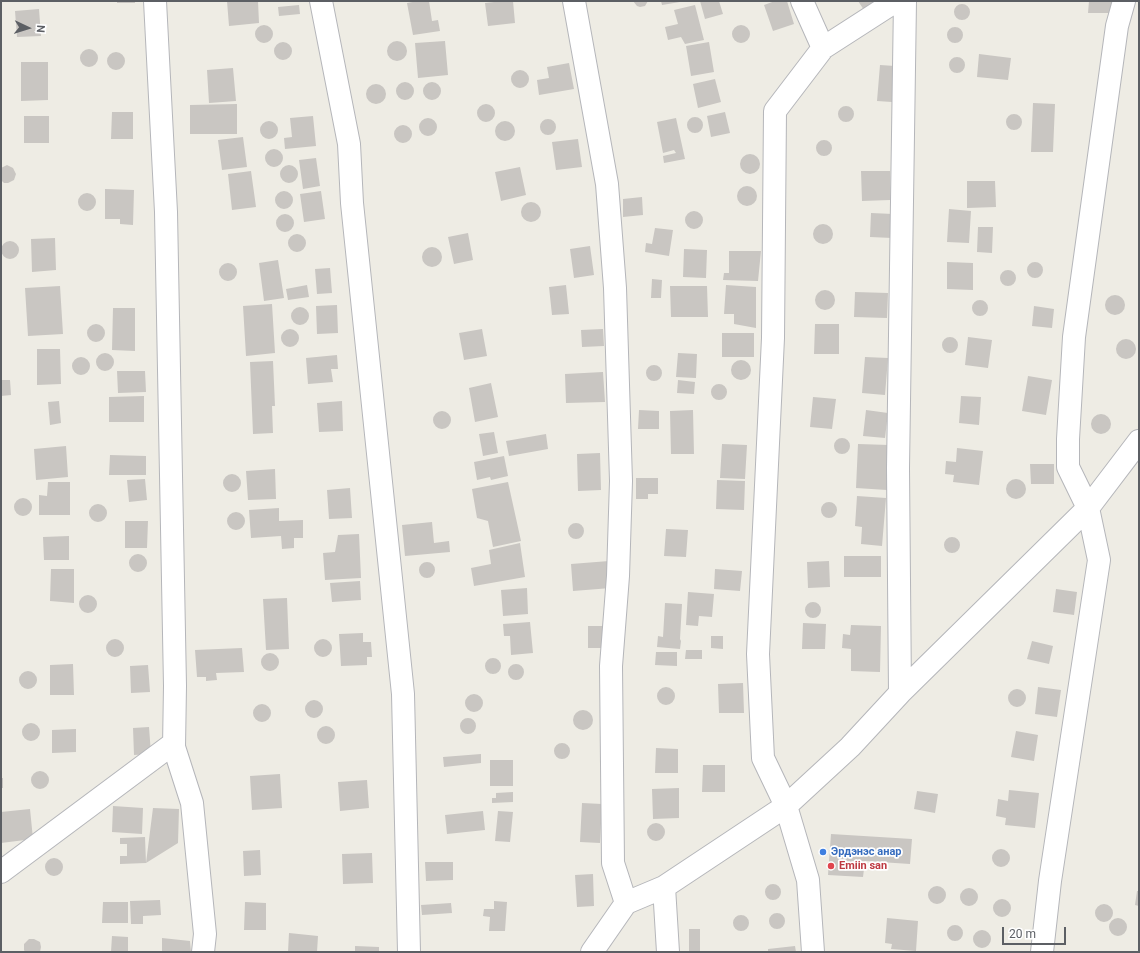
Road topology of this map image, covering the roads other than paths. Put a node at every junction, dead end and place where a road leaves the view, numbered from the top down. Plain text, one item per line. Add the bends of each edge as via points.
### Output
1 (155, 1) edge
2 (321, 1) edge
3 (574, 1) edge
4 (802, 1) edge
5 (896, 1) edge
6 (905, 1) edge
7 (1124, 1) edge
8 (823, 48) junction
9 (1139, 441) edge
10 (1088, 508) junction
11 (900, 693) junction
12 (174, 743) junction
13 (786, 806) junction
14 (1, 872) edge
15 (664, 887) junction
16 (626, 903) junction
17 (203, 952) edge
18 (409, 952) edge
19 (592, 952) edge
20 (668, 952) edge
21 (813, 952) edge
22 (1042, 952) edge

1 - 12 street via 166,220
2 - 18 street via 349,144 352,203 403,694
3 - 16 street via 607,184 615,288 621,481 618,576 611,666 613,863
4 - 8 street
5 - 8 street
6 - 11 street via 898,460
7 - 10 street via 1116,26 1074,337 1068,467
8 - 13 street via 775,111 773,338 758,654 763,758
9 - 10 street
10 - 11 street
10 - 22 street via 1099,560 1051,874
11 - 13 street via 850,747
12 - 14 street
12 - 17 street via 192,803 205,934
13 - 15 street
13 - 21 street via 808,880
15 - 16 street
15 - 20 street
16 - 19 street

